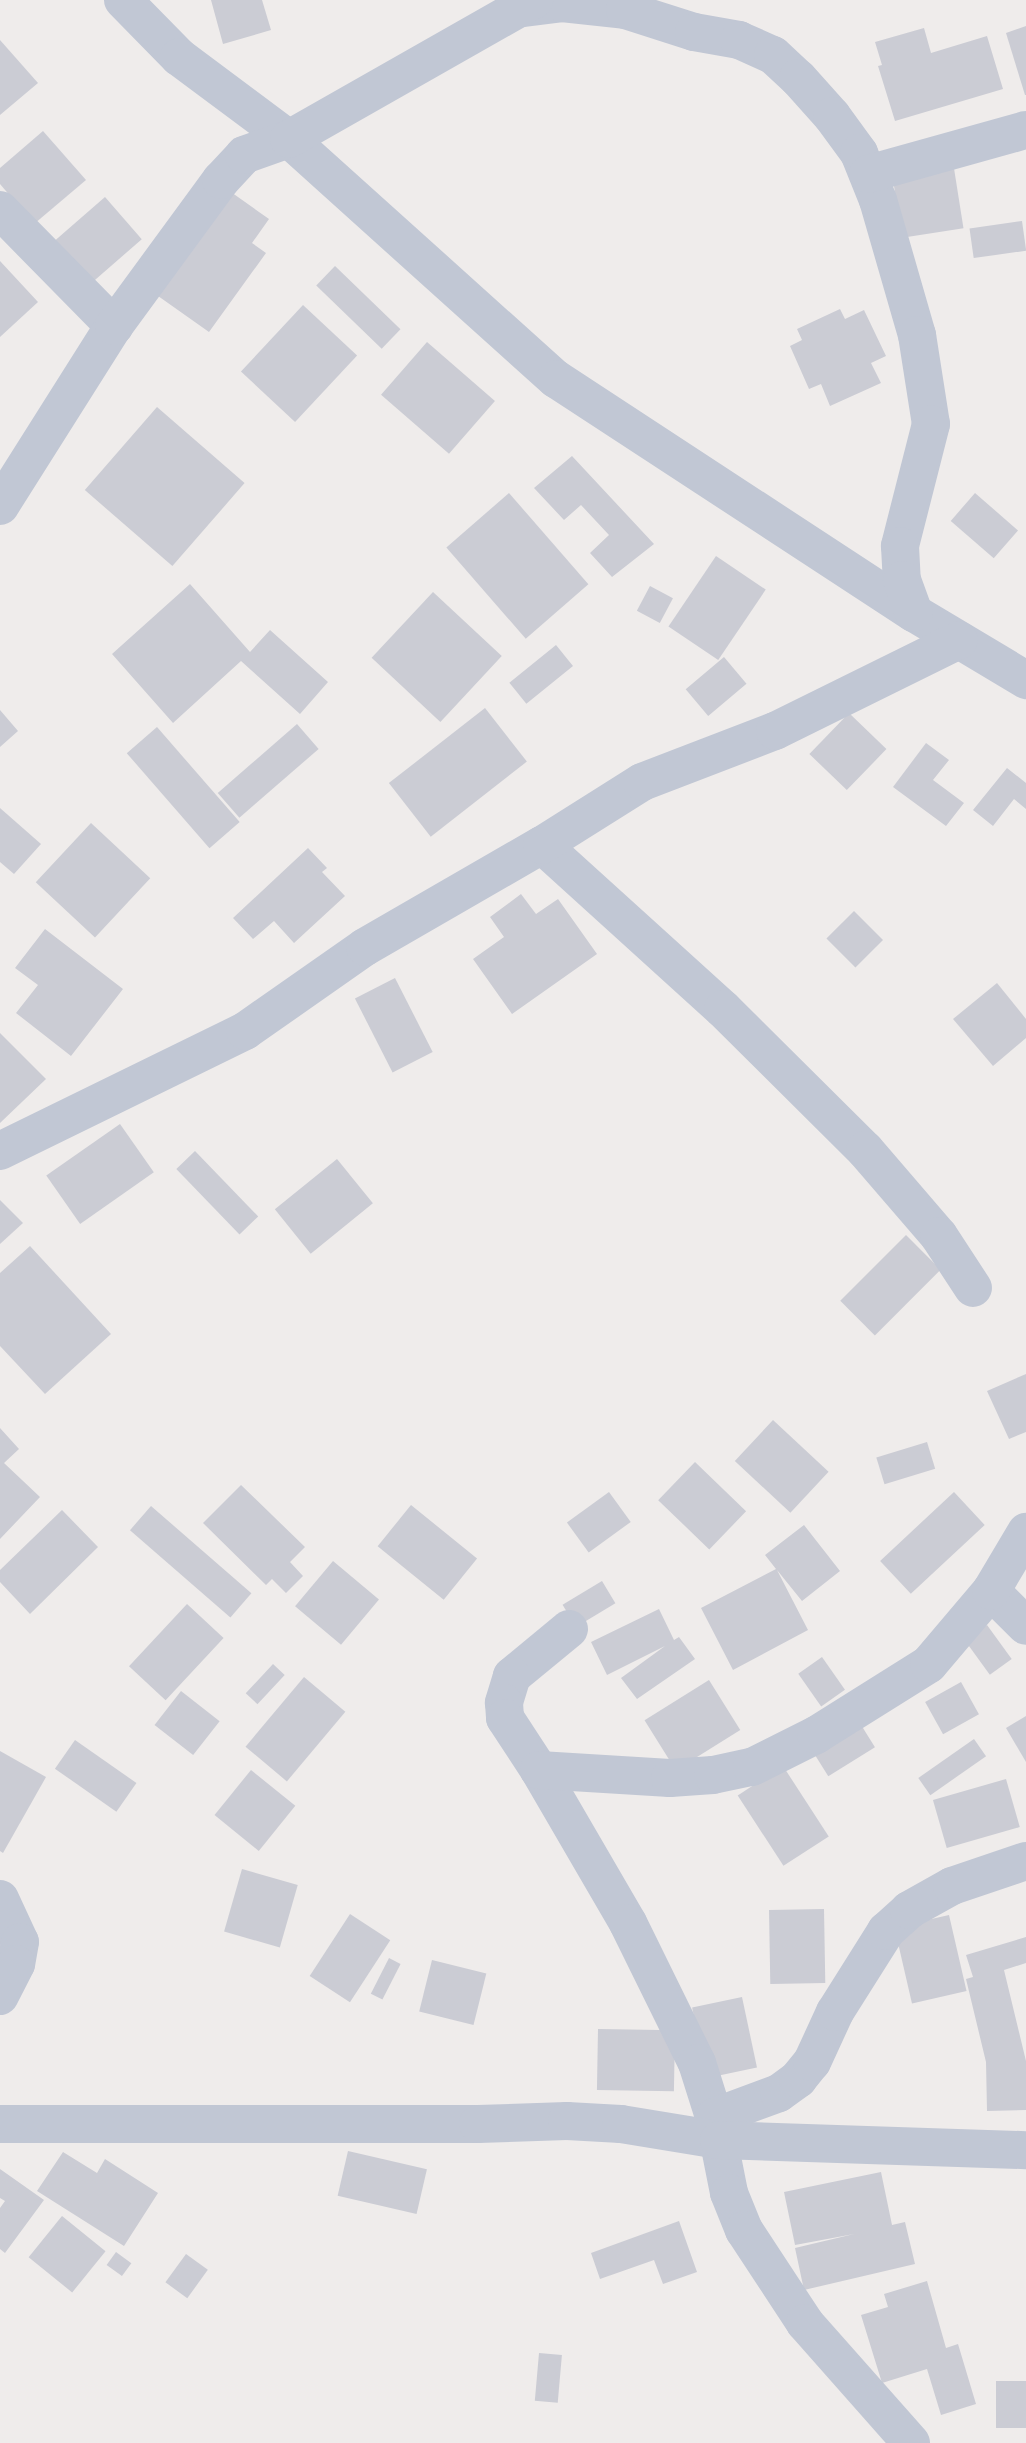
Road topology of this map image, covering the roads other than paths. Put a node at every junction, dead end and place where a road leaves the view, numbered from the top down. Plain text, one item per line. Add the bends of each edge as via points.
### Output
1 (123, 0) edge
2 (525, 4) edge
3 (1026, 130) edge
4 (289, 139) junction
5 (868, 174) junction
6 (0, 210) edge
7 (114, 326) junction
8 (0, 506) edge
9 (914, 613) junction
10 (959, 640) junction
11 (1026, 680) edge
12 (542, 845) junction
13 (0, 1150) edge
14 (973, 1288) dead end
15 (1026, 1532) edge
16 (990, 1591) junction
17 (1026, 1626) edge
18 (569, 1629) dead end
19 (539, 1770) junction
20 (1026, 1861) edge
21 (0, 1899) edge
22 (0, 1996) edge
23 (0, 2124) edge
24 (716, 2129) junction
25 (1026, 2150) edge
26 (911, 2443) edge

1 - 4 street via 179,57
2 - 4 street
2 - 5 street via 625,10 694,32 739,40 773,55 832,116
3 - 5 street
4 - 7 street via 244,155
4 - 9 street via 556,379
5 - 9 street via 917,335 931,424 901,546 902,580
6 - 7 street
7 - 8 street
9 - 10 street
10 - 11 street
10 - 12 street via 775,731 642,782
12 - 13 street via 365,947 245,1031
12 - 14 street via 723,1009 865,1150 939,1236
15 - 16 street
16 - 17 street
16 - 19 street via 929,1664 816,1735 752,1767 670,1778
18 - 19 street via 512,1676 504,1703 505,1718
19 - 24 street via 628,1923 698,2063
20 - 24 street via 953,1886 909,1910 886,1931 798,2079
21 - 22 street via 20,1942 16,1964
23 - 24 street via 567,2121
24 - 25 street
24 - 26 street via 729,2193 744,2230 805,2323

